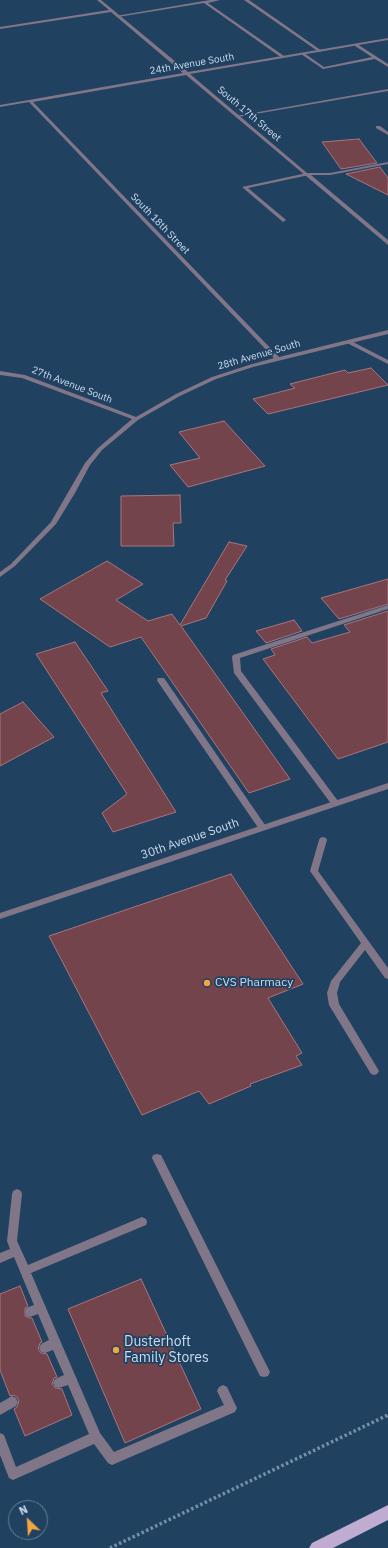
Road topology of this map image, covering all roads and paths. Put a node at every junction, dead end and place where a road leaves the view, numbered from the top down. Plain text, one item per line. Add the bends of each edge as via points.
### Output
1 (99, 0) edge
2 (218, 0) edge
3 (246, 0) edge
4 (206, 2) junction
5 (112, 11) junction
6 (118, 16) junction
7 (0, 28) edge
8 (388, 39) edge
9 (356, 45) junction
10 (320, 51) junction
11 (303, 54) junction
12 (283, 57) junction
13 (376, 58) junction
14 (388, 66) edge
15 (188, 74) junction
16 (388, 90) edge
17 (30, 101) junction
18 (0, 106) edge
19 (238, 116) junction
20 (378, 127) dead end
21 (388, 134) edge
22 (388, 163) edge
23 (307, 174) junction
24 (283, 220) dead end
25 (388, 243) edge
26 (388, 332) edge
27 (349, 342) junction
28 (278, 359) junction
29 (388, 362) edge
30 (0, 373) edge
31 (136, 419) junction
32 (0, 575) edge
33 (388, 606) edge
34 (161, 680) dead end
35 (388, 786) edge
36 (335, 803) junction
37 (262, 827) junction
38 (323, 840) dead end
39 (0, 916) edge
40 (366, 943) junction
41 (388, 975) edge
42 (374, 1071) dead end
43 (157, 1158) dead end
44 (18, 1194) dead end
45 (142, 1222) dead end
46 (17, 1251) junction
47 (0, 1258) edge
48 (25, 1271) junction
49 (41, 1308) junction
50 (30, 1312) dead end
51 (56, 1342) junction
52 (45, 1348) dead end
53 (264, 1372) dead end
54 (71, 1378) junction
55 (59, 1383) dead end
56 (223, 1392) dead end
57 (12, 1402) dead end
58 (0, 1409) edge
59 (388, 1415) edge
60 (96, 1437) junction
61 (0, 1439) edge
62 (388, 1512) edge
63 (110, 1548) edge
64 (317, 1548) edge

1 - 5 street, South 17th Street
2 - 4 street
3 - 10 street
4 - 6 street
4 - 12 street
5 - 6 street, South 17th Street
5 - 7 street
6 - 15 street, South 17th Street
8 - 9 street, 24th Avenue South
9 - 10 street, 24th Avenue South
9 - 13 street
10 - 11 street, 24th Avenue South
11 - 12 street, 24th Avenue South
11 - 13 street via 323,68
12 - 15 street, 24th Avenue South
13 - 14 street
15 - 17 street, 24th Avenue South
15 - 19 street, South 17th Street
16 - 19 street
17 - 18 street, 24th Avenue South
17 - 28 street, South 18th Street
19 - 23 street, South 17th Street
20 - 21 street
22 - 23 street via 330,174
23 - 24 street via 244,187
23 - 25 street, South 17th Street
26 - 27 street, 28th Avenue South
27 - 28 street, 28th Avenue South
27 - 29 street
28 - 31 street, 28th Avenue South via 214,378
30 - 31 street, 27th Avenue South via 23,376
31 - 32 street, 28th Avenue South via 87,464 54,523
33 - 36 street via 236,656 237,671
34 - 37 street
35 - 36 street, 30th Avenue South
36 - 37 street, 30th Avenue South
37 - 39 street, 30th Avenue South
38 - 40 street via 314,871
40 - 41 street
40 - 42 street via 336,981 332,994 334,1005
43 - 53 street
44 - 46 street via 12,1240
45 - 48 street
46 - 47 street
46 - 48 street
48 - 49 street
49 - 50 street
49 - 51 street
51 - 52 street
51 - 54 street
54 - 55 street
54 - 60 street
56 - 60 street via 231,1408 112,1459
57 - 58 street
59 - 63 path
60 - 61 street via 13,1474
62 - 64 main road

